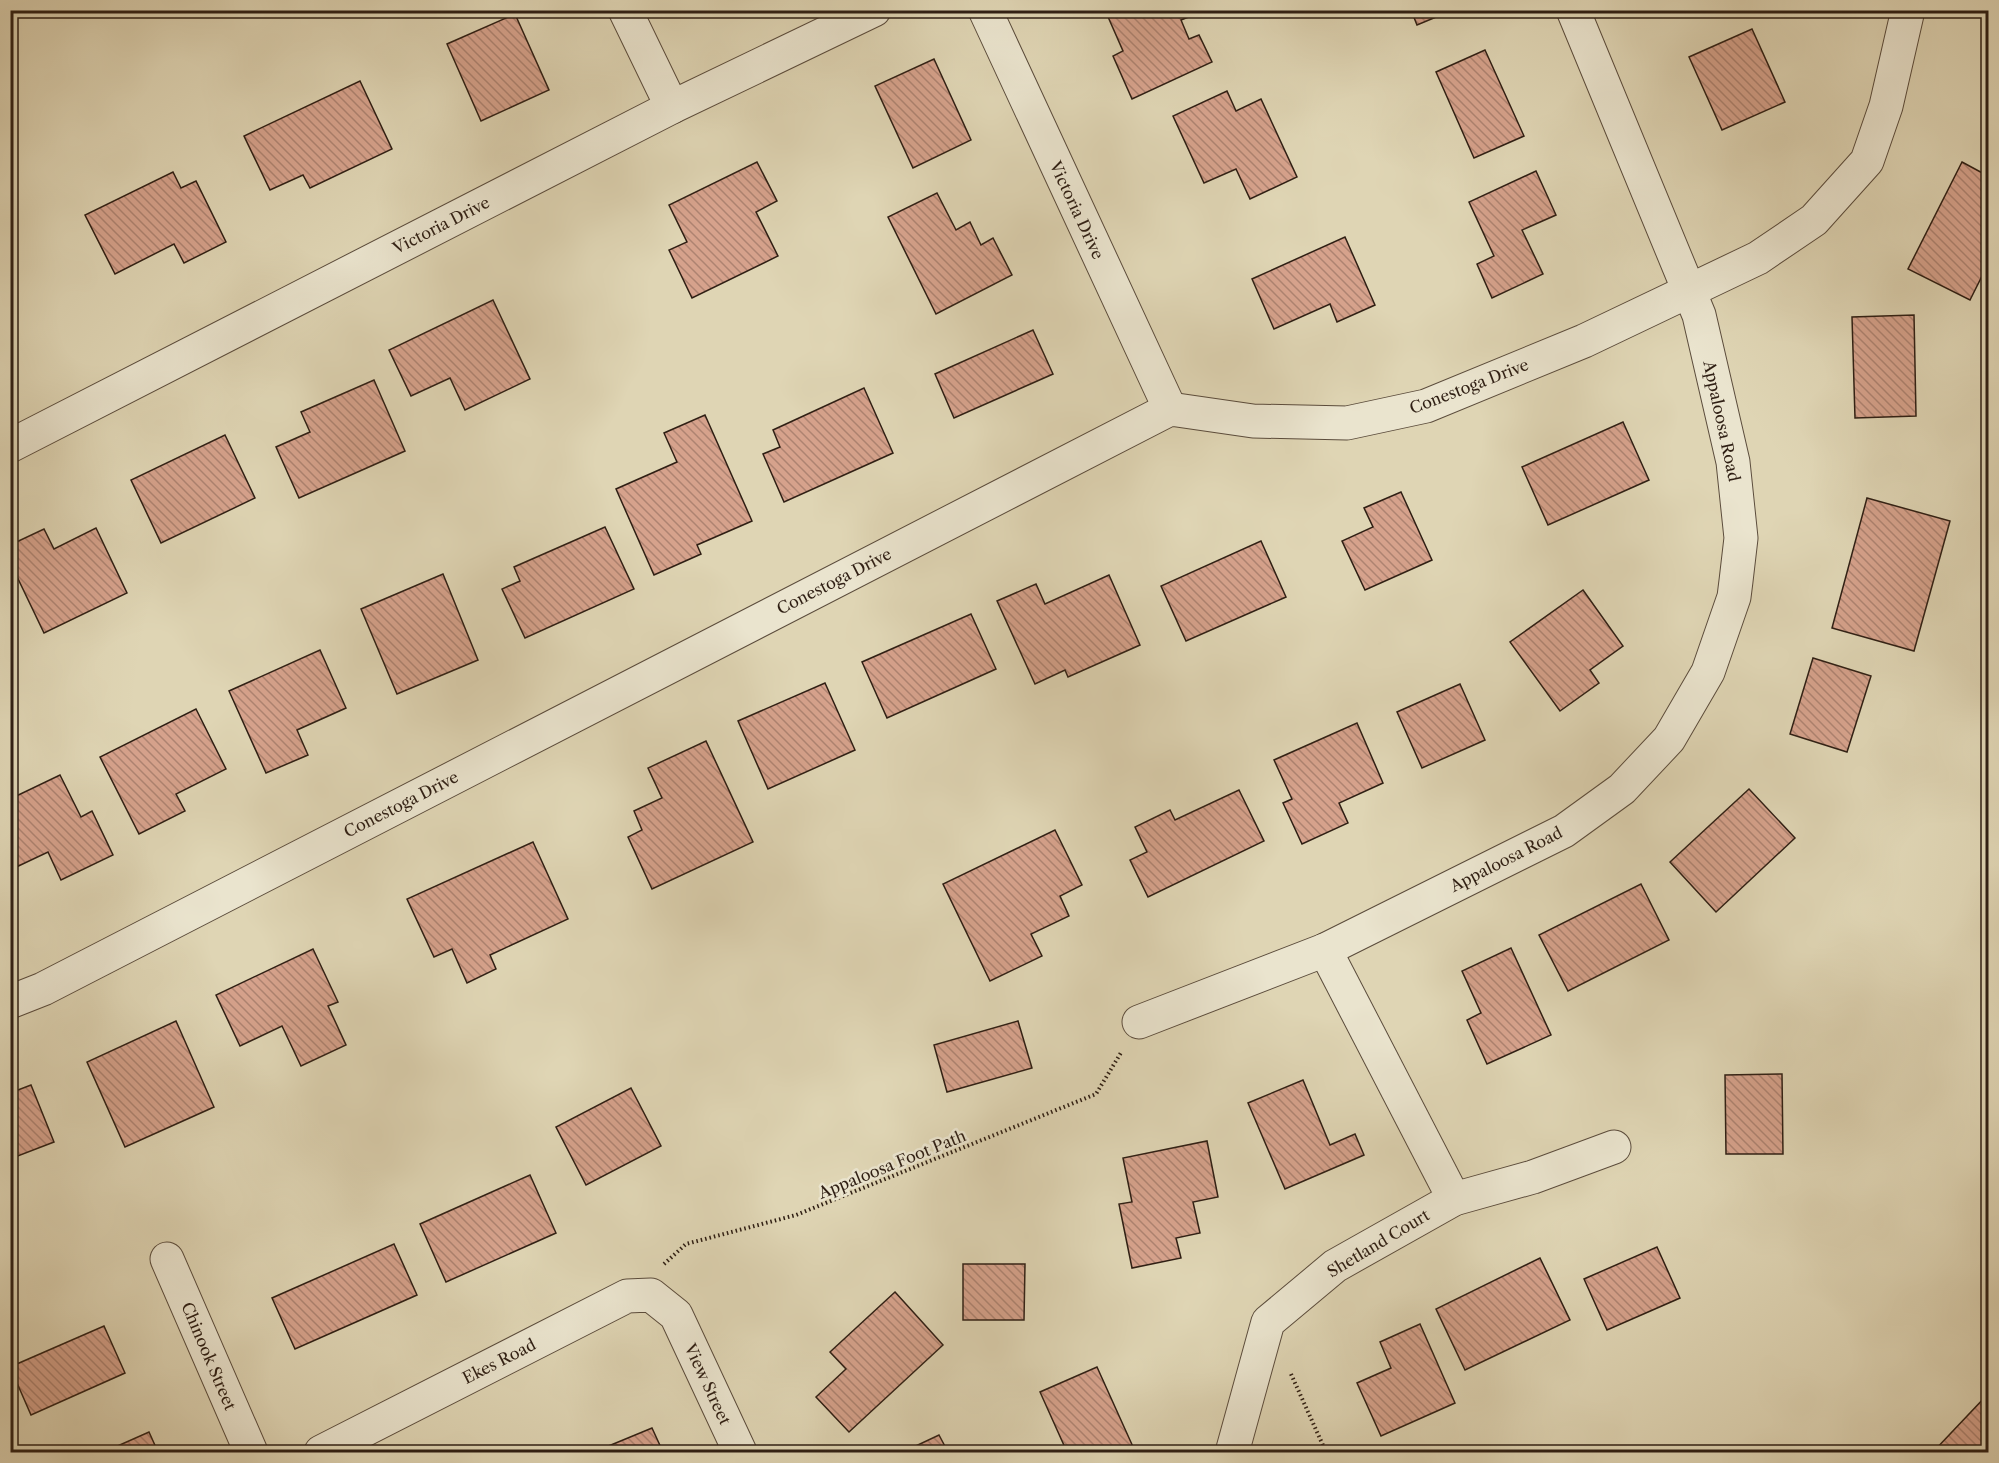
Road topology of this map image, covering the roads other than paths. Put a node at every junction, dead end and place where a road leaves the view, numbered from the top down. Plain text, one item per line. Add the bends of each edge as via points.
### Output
1 (625, 10) edge
2 (874, 10) edge
3 (985, 10) edge
4 (1573, 10) edge
5 (1908, 10) edge
6 (672, 107) junction
7 (1689, 291) junction
8 (1170, 408) junction
9 (10, 446) edge
10 (1325, 950) junction
11 (10, 1002) edge
12 (1139, 1022) road end
13 (1614, 1147) dead end
14 (1454, 1199) junction
15 (167, 1259) dead end
16 (676, 1315) joint
17 (1233, 1449) dead end
18 (251, 1452) edge
19 (321, 1452) edge
20 (740, 1452) edge

1 - 6 street
2 - 6 street, Victoria Drive
3 - 8 street, Victoria Drive
4 - 7 street, Appaloosa Road
5 - 7 street, Conestoga Drive via 1886,106 1867,161 1814,220 1758,258
6 - 9 street, Victoria Drive
7 - 8 street, Conestoga Drive via 1584,341 1426,406 1347,423 1253,421
7 - 10 street, Appaloosa Road via 1699,315 1733,462 1741,538 1734,597 1708,672 1669,739 1622,789 1574,824
8 - 11 street, Conestoga Drive via 54,983
10 - 12 street, Appaloosa Road
10 - 14 street
13 - 14 street, Shetland Court via 1533,1177
14 - 17 street, Shetland Court via 1335,1266 1268,1322
15 - 18 street, Chinook Street
16 - 19 street, Ekes Road via 651,1295 627,1296
16 - 20 street, View Street

